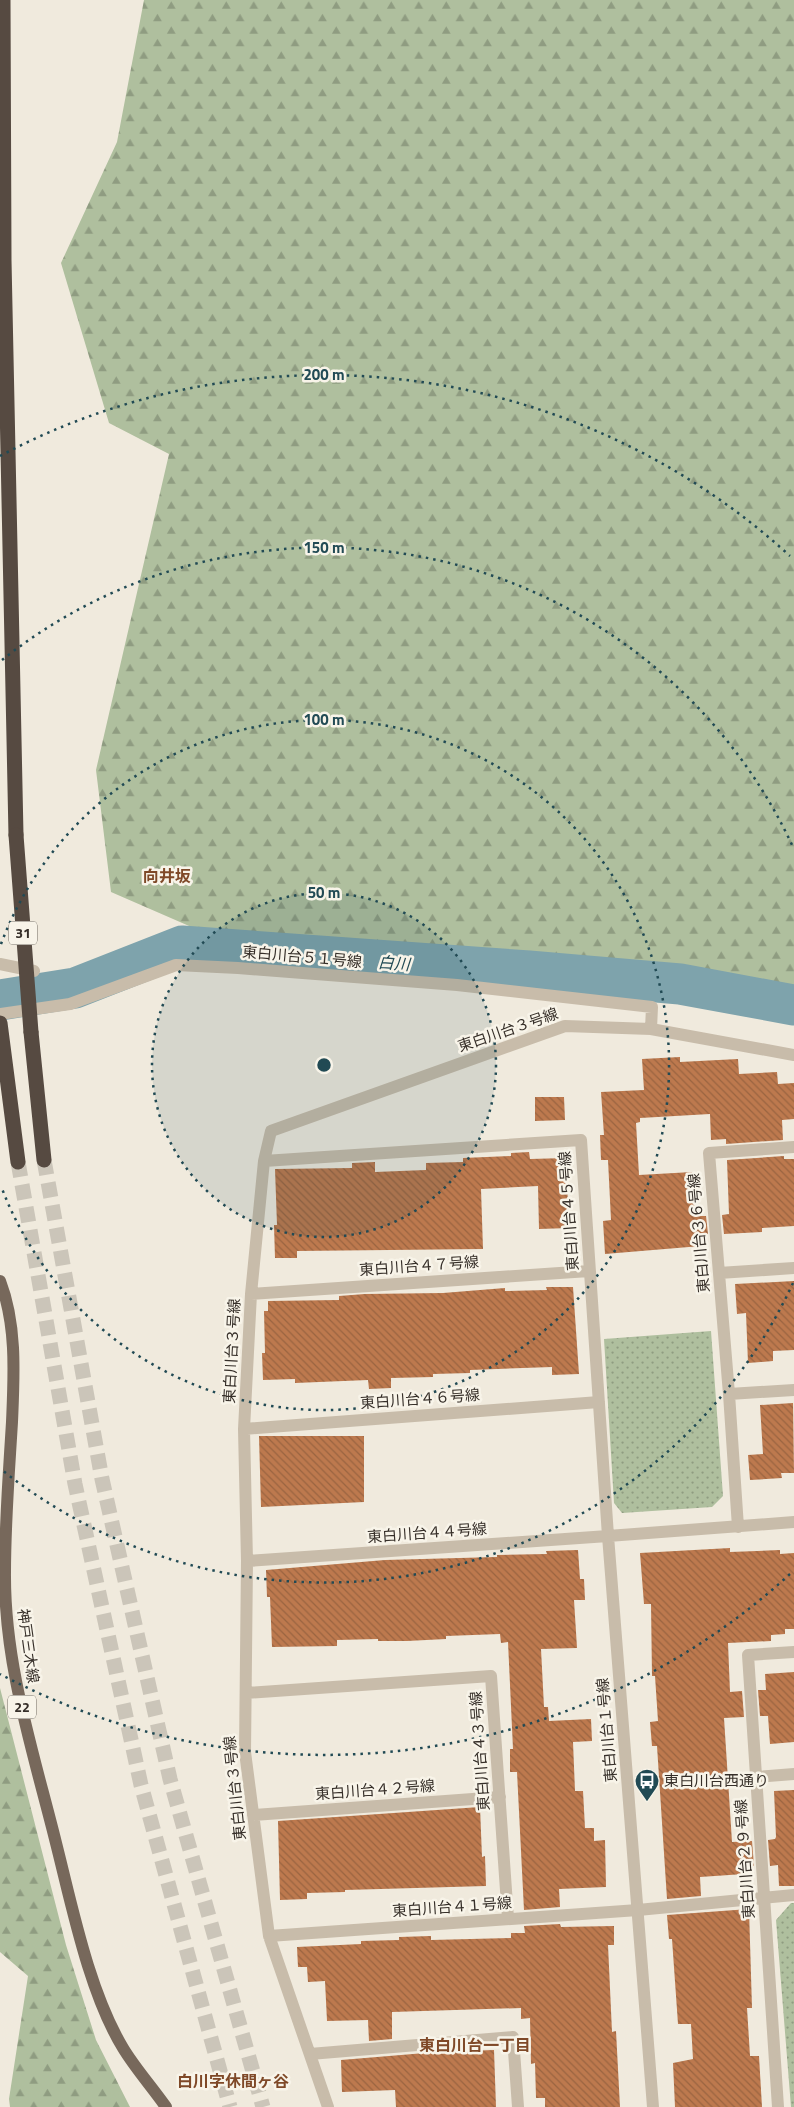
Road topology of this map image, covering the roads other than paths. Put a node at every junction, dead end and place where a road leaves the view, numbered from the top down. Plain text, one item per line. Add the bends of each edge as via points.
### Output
1 (3, 0) edge
2 (0, 964) edge
3 (36, 1008) junction
4 (0, 1014) edge
5 (651, 1029) junction
6 (0, 1030) edge
7 (794, 1055) edge
8 (794, 1147) edge
9 (44, 1160) tunnel mouth
10 (264, 1161) junction
11 (18, 1162) tunnel mouth
12 (794, 1268) edge
13 (590, 1271) junction
14 (719, 1273) junction
15 (0, 1281) edge
16 (251, 1294) junction
17 (794, 1390) edge
18 (729, 1394) junction
19 (599, 1402) junction
20 (244, 1429) junction
21 (794, 1522) edge
22 (738, 1527) junction
23 (608, 1536) junction
24 (248, 1561) junction
25 (794, 1652) edge
26 (246, 1693) junction
27 (794, 1774) edge
28 (757, 1777) junction
29 (500, 1797) junction
30 (253, 1815) junction
31 (794, 1895) edge
32 (764, 1897) junction
33 (638, 1910) junction
34 (508, 1919) junction
35 (269, 1936) junction
36 (310, 2054) junction
37 (166, 2107) edge
38 (328, 2107) edge
39 (518, 2107) edge
40 (653, 2107) edge
41 (778, 2107) edge

1 - 9 highway, 31, bridge via 4,260 16,835
2 - 3 street via 34,970
3 - 4 street
3 - 5 street, 東白川台５１号線 via 70,1004 176,965 447,985 652,1007
5 - 7 street, 東白川台３号線
5 - 10 street, 東白川台３号線 via 565,1026 271,1131
6 - 11 highway
8 - 14 street, 東白川台３６号線 via 709,1154
10 - 13 street, 東白川台４５号線 via 581,1140
10 - 16 street, 東白川台３号線
12 - 14 street
13 - 16 street, 東白川台４７号線
13 - 19 street, 東白川台４５号線
14 - 18 street, 東白川台３６号線
15 - 37 main road, 神戸三木線 / 22 via 7,1299 12,1342 5,1572 7,1632 15,1681 82,1946 102,2003 122,2047
16 - 20 street, 東白川台３号線
17 - 18 street
18 - 22 street, 東白川台３６号線
19 - 20 street, 東白川台４６号線
19 - 23 street, 東白川台４５号線
20 - 24 street, 東白川台３号線
21 - 22 street
22 - 23 street
23 - 24 street, 東白川台４４号線
23 - 33 street, 東白川台１号線
24 - 26 street, 東白川台３号線
25 - 28 street, 東白川台２９号線 via 748,1655
26 - 29 street, 東白川台４３号線 via 490,1676
26 - 30 street, 東白川台３号線 via 245,1752
27 - 28 street
28 - 32 street, 東白川台２９号線
29 - 30 street, 東白川台４２号線
29 - 34 street, 東白川台４３号線
30 - 35 street, 東白川台３号線
31 - 32 street, 東白川台４１号線
32 - 33 street, 東白川台４１号線
32 - 41 street, 東白川台２９号線
33 - 34 street, 東白川台４１号線
33 - 40 street, 東白川台１号線
34 - 35 street, 東白川台４１号線
35 - 36 street, 東白川台３号線
36 - 38 street, 東白川台３号線
36 - 39 street via 513,2037

